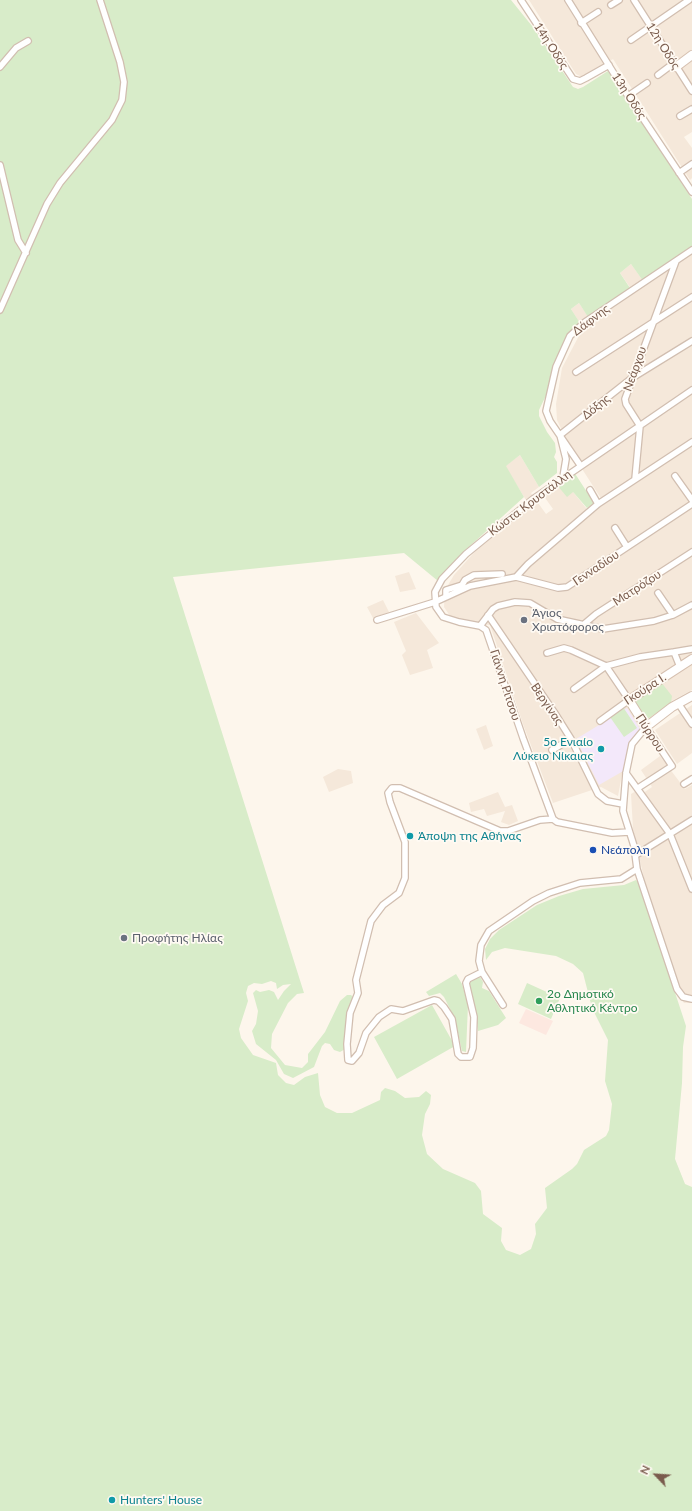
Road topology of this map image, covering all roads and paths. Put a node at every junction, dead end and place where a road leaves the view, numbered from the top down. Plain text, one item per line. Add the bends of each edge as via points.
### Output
1 (100, 0) edge
2 (521, 0) edge
3 (568, 0) edge
4 (619, 0) edge
5 (634, 0) edge
6 (689, 0) edge
7 (612, 5) dead end
8 (598, 12) dead end
9 (581, 23) junction
10 (650, 25) junction
11 (631, 40) dead end
12 (28, 41) dead end
13 (692, 55) edge
14 (609, 65) junction
15 (675, 65) junction
16 (0, 67) edge
17 (658, 75) dead end
18 (647, 83) dead end
19 (692, 91) edge
20 (628, 96) junction
21 (692, 109) edge
22 (680, 116) dead end
23 (692, 164) edge
24 (0, 166) edge
25 (679, 172) junction
26 (692, 192) edge
27 (692, 250) edge
28 (26, 253) junction
29 (676, 261) junction
30 (692, 297) edge
31 (0, 310) edge
32 (652, 323) junction
33 (692, 340) edge
34 (576, 372) dead end
35 (632, 378) junction
36 (692, 390) edge
37 (640, 426) junction
38 (560, 435) junction
39 (692, 442) edge
40 (580, 465) junction
41 (675, 476) dead end
42 (563, 477) junction
43 (635, 479) junction
44 (590, 490) dead end
45 (692, 500) edge
46 (598, 504) junction
47 (692, 504) edge
48 (615, 528) dead end
49 (627, 547) junction
50 (692, 552) edge
51 (502, 574) dead end
52 (516, 576) junction
53 (658, 593) dead end
54 (446, 597) junction
55 (435, 602) junction
56 (692, 605) edge
57 (488, 615) junction
58 (673, 615) junction
59 (377, 620) dead end
60 (480, 626) junction
61 (583, 626) junction
62 (692, 649) edge
63 (674, 652) junction
64 (547, 653) dead end
65 (692, 659) edge
66 (606, 666) junction
67 (680, 667) junction
68 (574, 689) dead end
69 (692, 696) edge
70 (629, 700) junction
71 (678, 703) junction
72 (600, 720) dead end
73 (692, 724) edge
74 (646, 727) junction
75 (571, 739) junction
76 (552, 750) dead end
77 (626, 773) junction
78 (692, 779) edge
79 (684, 784) dead end
80 (638, 788) junction
81 (623, 804) junction
82 (553, 819) junction
83 (692, 820) edge
84 (629, 832) junction
85 (670, 834) junction
86 (636, 855) junction
87 (636, 869) junction
88 (692, 889) edge
89 (482, 972) junction
90 (692, 999) edge
91 (503, 1005) dead end

1 - 28 street via 120,62 124,82 122,100 112,120 60,183 35,229
2 - 14 street, 14η Οδός via 573,79 580,81
3 - 9 street, 13η Οδός
4 - 7 street
5 - 10 street, 12η Οδός
6 - 10 street
8 - 9 street
9 - 14 street, 13η Οδός
10 - 11 street
10 - 15 street, 12η Οδός
12 - 16 street via 16,48
13 - 15 street
14 - 20 street, 13η Οδός
15 - 17 street
15 - 19 street, 12η Οδός
18 - 20 street
20 - 25 street, 13η Οδός
21 - 22 street
23 - 25 street
24 - 28 street via 18,240
25 - 26 street, 13η Οδός
27 - 29 street, Δάφνης
28 - 31 street
29 - 32 street, Νεάρχου
29 - 38 street, Δάφνης via 585,322 570,336 556,366 546,411 550,422
30 - 32 street
32 - 34 street
32 - 35 street, Νεάρχου
33 - 35 street, Δόξης
35 - 37 street, Νεάρχου via 625,398 626,404
35 - 38 street, Δόξης
36 - 37 street, Κώστα Κρυστάλλη
37 - 40 street, Κώστα Κρυστάλλη
37 - 43 street
38 - 40 street, Δάφνης
38 - 42 street via 566,459
39 - 43 street
40 - 42 street, Κώστα Κρυστάλλη
41 - 45 street
42 - 55 street, Κώστα Κρυστάλλη via 533,498 466,554 442,580 435,592
43 - 46 street
44 - 46 street
46 - 52 street
47 - 49 street, Γενναδίου
48 - 49 street
49 - 52 street, Γενναδίου via 567,587 558,588
50 - 61 street, Ματρόζου via 596,614
51 - 54 street via 474,575 462,585 446,590
52 - 54 street, Γενναδίου via 470,586
53 - 58 street
54 - 55 street, Γενναδίου
55 - 59 street, Γενναδίου
55 - 60 street via 438,612 443,617
56 - 58 street
57 - 60 street
57 - 61 street via 506,603 523,602 536,606 557,619
57 - 75 street, Βεργίνας
58 - 61 street via 616,628
60 - 82 street, Γιάννη Ρίτσου via 490,637
62 - 63 street
63 - 66 street
63 - 67 street
64 - 66 street via 564,648
65 - 67 street, Γκούρα Ι.
66 - 68 street
66 - 70 street, Πύρρου
67 - 70 street, Γκούρα Ι.
69 - 71 street
70 - 72 street, Γκούρα Ι.
70 - 74 street, Πύρρου
71 - 73 street
71 - 74 street
74 - 77 street via 632,744
74 - 80 street, Πύρρου via 672,766
75 - 76 street
75 - 81 street, Βεργίνας via 598,794 607,801
77 - 80 street
77 - 81 street
78 - 79 street
80 - 85 street
81 - 84 street
82 - 84 street via 557,822 617,834
82 - 89 street via 500,831 400,788 392,788 388,793 406,848 405,878 399,893 383,905 371,921 356,980 358,993 350,1013 348,1060 352,1061 359,1053 366,1033 379,1017 391,1009 403,1011 434,1000 444,1007 452,1019 458,1054 465,1058 470,1057 473,1048 474,1017 466,982
83 - 85 street
84 - 86 street
85 - 86 street
85 - 88 street
86 - 87 street
87 - 89 street via 616,881 580,883 526,905 497,925 485,937 480,954
87 - 90 street via 676,989 682,997
89 - 91 street

